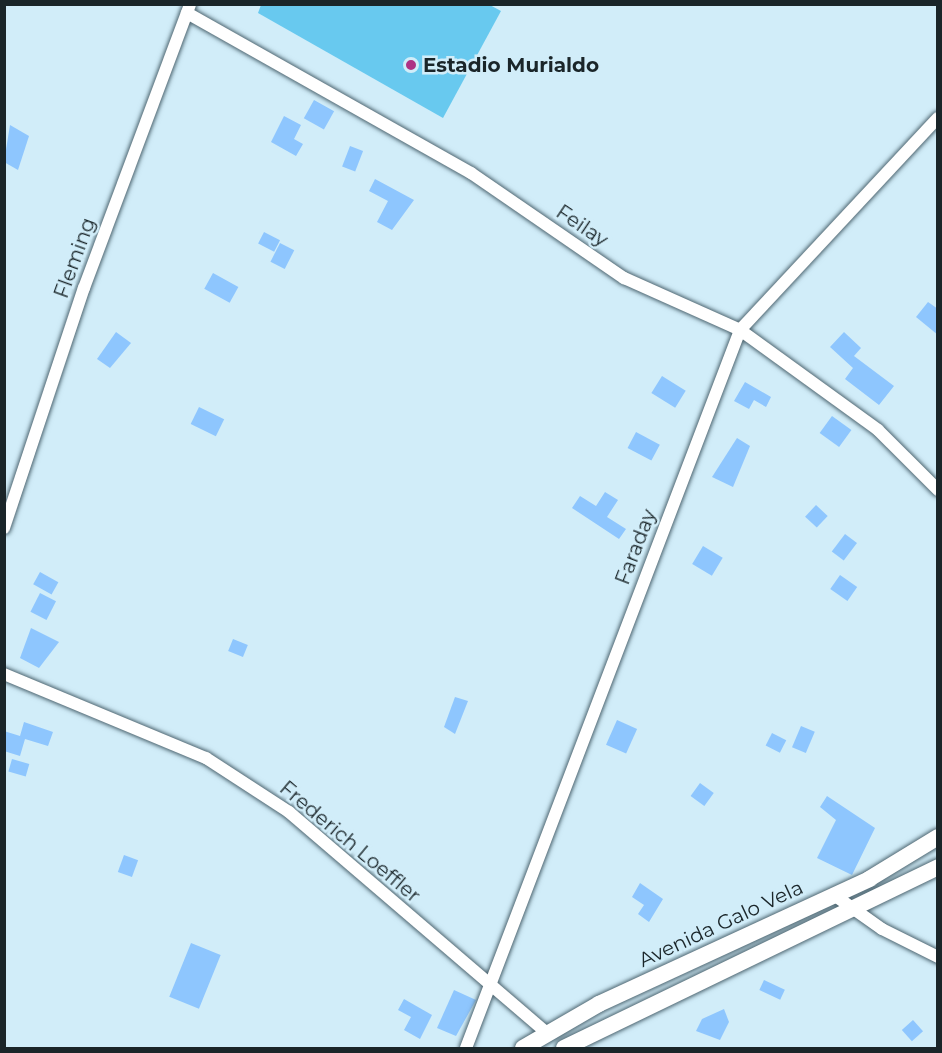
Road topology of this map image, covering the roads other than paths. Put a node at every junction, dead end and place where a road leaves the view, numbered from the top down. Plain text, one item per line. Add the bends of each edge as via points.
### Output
1 (189, 9) edge
2 (938, 118) edge
3 (740, 330) junction
4 (938, 490) edge
5 (4, 528) edge
6 (4, 674) edge
7 (938, 837) edge
8 (938, 867) edge
9 (834, 895) junction
10 (854, 911) junction
11 (938, 957) edge
12 (488, 983) junction
13 (548, 1034) junction
14 (465, 1048) edge
15 (522, 1048) edge
16 (564, 1048) edge

1 - 3 street, Feilay via 471,174 624,278
1 - 5 street, Fleming via 84,288
2 - 3 street, Faraday
3 - 4 street, Feilay via 878,430
3 - 12 street, Faraday
6 - 12 street, Frederich Loeffler via 206,758 289,812
7 - 9 main road, Avenida Galo Vela
8 - 10 main road
9 - 10 street
9 - 13 main road, Avenida Galo Vela via 599,1004
10 - 11 street
10 - 16 main road
12 - 13 street, Frederich Loeffler
12 - 14 street, Faraday
13 - 15 main road, Avenida Galo Vela

